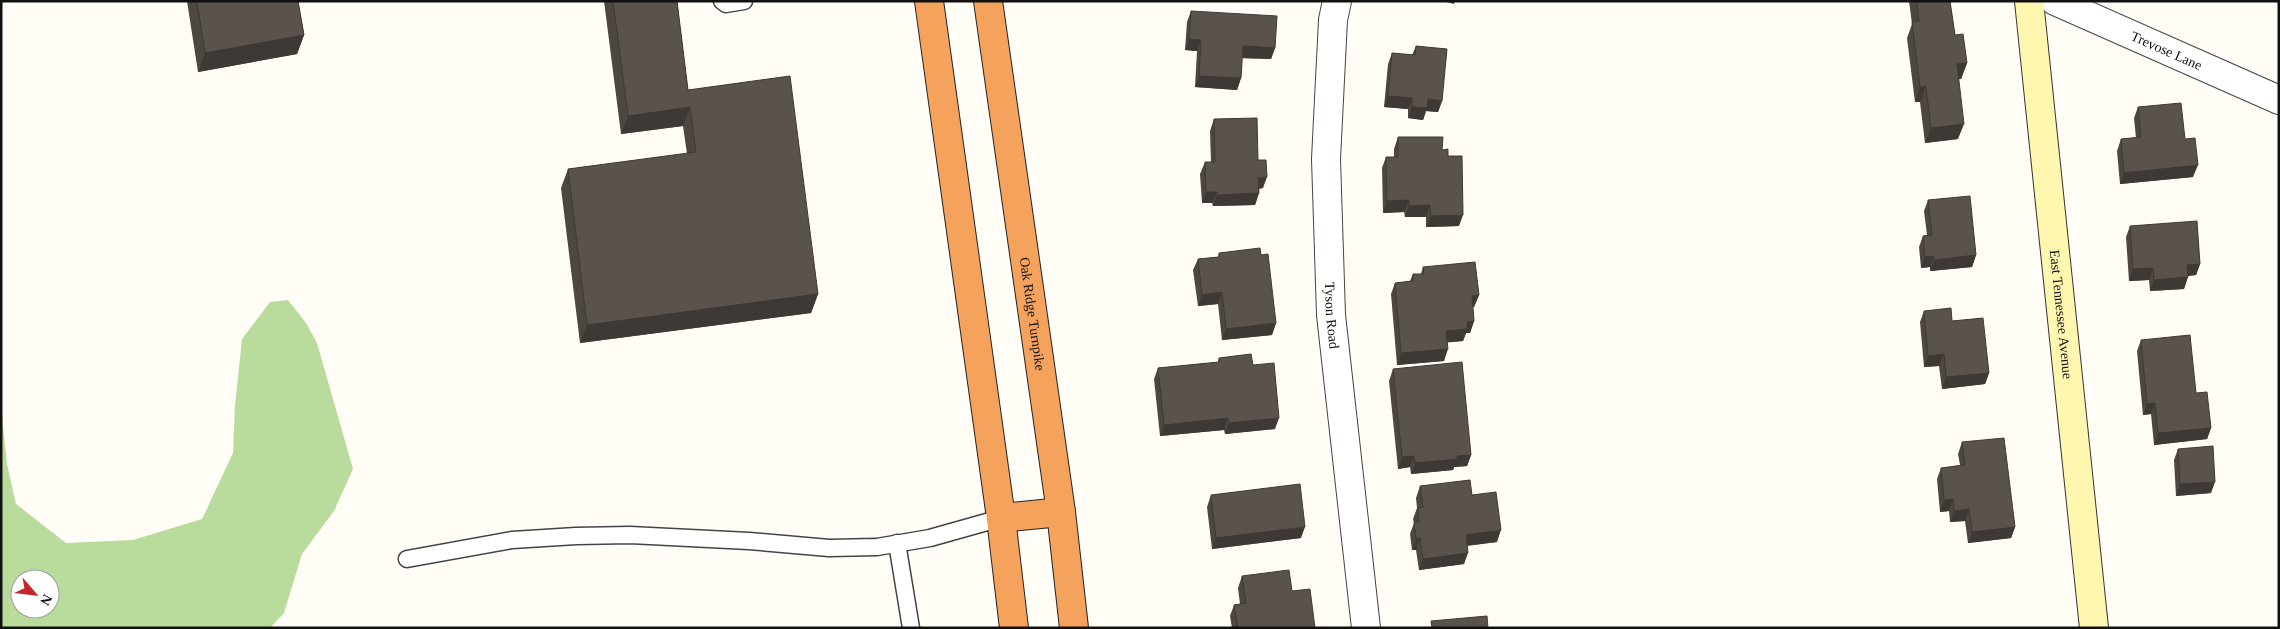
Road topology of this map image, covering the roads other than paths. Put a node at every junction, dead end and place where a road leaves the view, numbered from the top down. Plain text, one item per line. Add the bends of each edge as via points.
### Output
1 (722, 1) edge
2 (744, 1) edge
3 (929, 1) edge
4 (988, 1) edge
5 (1337, 1) edge
6 (2029, 1) edge
7 (2055, 1) edge
8 (2279, 100) edge
9 (1061, 512) junction
10 (1001, 518) junction
11 (897, 543) junction
12 (407, 559) dead end
13 (911, 628) edge
14 (1014, 628) edge
15 (1074, 628) edge
16 (1366, 628) edge
17 (2094, 628) edge

1 - 2 lane via 726,4
3 - 10 highway
4 - 9 highway, Oak Ridge Turnpike
5 - 16 street, Tyson Road via 1326,159 1331,316
6 - 17 street, East Tennessee Avenue
7 - 8 street, Trevose Lane
9 - 10 highway
9 - 15 highway, Oak Ridge Turnpike
10 - 11 lane via 930,538
10 - 14 highway
11 - 12 lane via 877,547 829,548 650,536 576,536 512,540
11 - 13 lane

